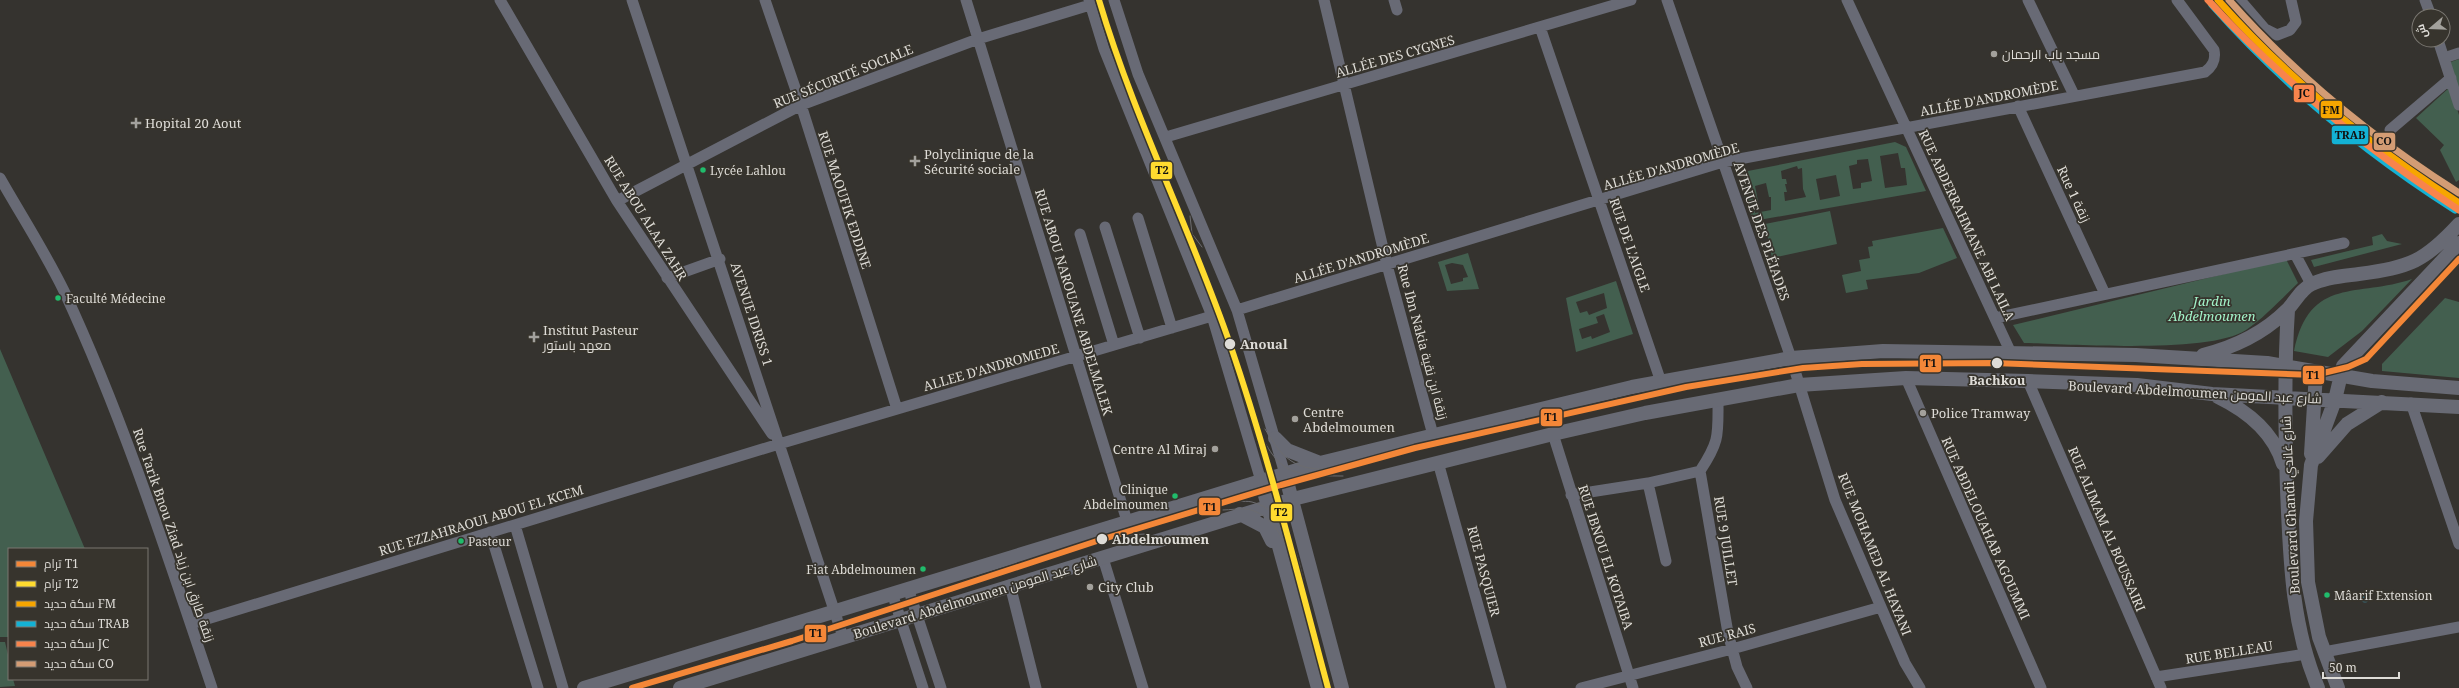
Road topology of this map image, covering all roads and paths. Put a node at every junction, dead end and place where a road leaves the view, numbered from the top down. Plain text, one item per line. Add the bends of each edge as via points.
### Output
1 (500, 0) edge
2 (632, 0) edge
3 (765, 0) edge
4 (966, 0) edge
5 (1114, 0) edge
6 (1324, 0) edge
7 (1631, 0) edge
8 (1668, 0) edge
9 (1847, 0) edge
10 (2028, 0) edge
11 (2177, 0) edge
12 (2240, 0) edge
13 (2291, 0) edge
14 (1090, 3) edge
15 (1540, 28) junction
16 (978, 39) junction
17 (2441, 48) edge
18 (2459, 53) edge
19 (2444, 58) junction
20 (2450, 78) junction
21 (1344, 85) junction
22 (2074, 95) junction
23 (801, 105) junction
24 (2459, 105) edge
25 (2018, 106) junction
26 (1906, 128) junction
27 (2390, 130) dead end
28 (1166, 137) junction
29 (1723, 162) junction
30 (687, 164) junction
31 (0, 178) edge
32 (617, 201) junction
33 (1600, 201) junction
34 (1138, 218) dead end
35 (2459, 224) edge
36 (1105, 227) dead end
37 (1080, 234) dead end
38 (2344, 243) dead end
39 (2459, 243) edge
40 (2295, 254) junction
41 (720, 259) junction
42 (1387, 265) junction
43 (667, 278) junction
44 (2311, 284) junction
45 (2105, 294) junction
46 (1236, 310) junction
47 (2288, 310) junction
48 (1212, 316) junction
49 (1995, 318) junction
50 (1172, 328) junction
51 (1140, 338) junction
52 (1114, 345) junction
53 (2011, 353) junction
54 (1077, 356) junction
55 (1791, 358) junction
56 (2187, 358) junction
57 (2286, 366) junction
58 (2316, 372) junction
59 (2340, 376) junction
60 (1906, 378) junction
61 (2028, 381) junction
62 (1662, 382) junction
63 (1799, 385) junction
64 (2459, 388) edge
65 (2212, 394) junction
66 (2286, 398) junction
67 (1718, 400) junction
68 (2315, 400) junction
69 (2335, 400) junction
70 (2382, 402) junction
71 (2411, 403) junction
72 (2459, 406) edge
73 (897, 409) junction
74 (1553, 434) junction
75 (1433, 435) junction
76 (1276, 438) junction
77 (779, 444) junction
78 (1438, 462) junction
79 (1320, 463) junction
80 (2311, 465) junction
81 (1700, 471) junction
82 (1285, 474) junction
83 (2287, 478) junction
84 (1261, 480) junction
85 (1648, 483) junction
86 (1571, 495) junction
87 (1292, 499) junction
88 (1268, 506) junction
89 (1240, 514) junction
90 (1127, 521) junction
91 (515, 525) junction
92 (490, 532) junction
93 (2459, 544) edge
94 (1103, 558) junction
95 (1666, 561) dead end
96 (1283, 565) junction
97 (1010, 585) junction
98 (908, 588) junction
99 (892, 593) junction
100 (1881, 607) junction
101 (834, 611) junction
102 (917, 614) junction
103 (900, 620) junction
104 (191, 624) junction
105 (2459, 627) edge
106 (843, 637) junction
107 (1732, 649) junction
108 (2324, 652) junction
109 (2306, 654) junction
110 (1629, 676) junction
111 (2156, 677) junction
112 (697, 685) edge
113 (212, 688) edge
114 (538, 688) edge
115 (563, 688) edge
116 (584, 688) edge
117 (680, 688) edge
118 (923, 688) edge
119 (941, 688) edge
120 (1036, 688) edge
121 (1143, 688) edge
122 (1318, 688) edge
123 (1342, 688) edge
124 (1501, 688) edge
125 (1581, 688) edge
126 (1633, 688) edge
127 (1747, 688) edge
128 (1920, 688) edge
129 (2040, 688) edge
130 (2161, 688) edge
131 (2318, 688) edge
132 (2338, 688) edge

1 - 32 street, RUE ABOU ALAA ZAHR
2 - 30 street, AVENUE IDRISS 1
3 - 23 street, RUE MAOUFIK EDDINE
4 - 16 street, RUE ABOU NAROUANE ABDELMALEK
5 - 28 street via 1130,51
6 - 21 street, Rue Ibn Nakia زنقة ابن نقية
7 - 15 street, ALLÉE DES CYGNES
8 - 29 street, AVENUE DES PLÉIADES
9 - 26 street, RUE ABDERRAHMANE ABI LAILA
10 - 22 street
11 - 22 street, ALLÉE D'ANDROMÈDE via 2210,43 2215,57 2210,68 2198,74
12 - 13 street via 2271,34 2277,36 2290,30 2296,22
14 - 16 street, RUE SÉCURITÉ SOCIALE
14 - 48 street via 1104,49
15 - 21 street, ALLÉE DES CYGNES
15 - 33 street, RUE DE L'AIGLE
16 - 23 street, RUE SÉCURITÉ SOCIALE
16 - 54 street, RUE ABOU NAROUANE ABDELMALEK
17 - 19 street
18 - 19 street
19 - 20 street
20 - 24 street
20 - 27 street
21 - 28 street, ALLÉE DES CYGNES
21 - 42 street, Rue Ibn Nakia زنقة ابن نقية
22 - 25 street, ALLÉE D'ANDROMÈDE
23 - 30 street, RUE SÉCURITÉ SOCIALE
23 - 73 street, RUE MAOUFIK EDDINE
25 - 26 street, ALLÉE D'ANDROMÈDE
25 - 45 street, Rue 1 زنقة
26 - 29 street, ALLÉE D'ANDROMÈDE
26 - 49 street, RUE ABDERRAHMANE ABI LAILA
28 - 46 street
29 - 33 street, ALLÉE D'ANDROMÈDE
29 - 55 street, AVENUE DES PLÉIADES
30 - 32 street, RUE SÉCURITÉ SOCIALE
30 - 41 street, AVENUE IDRISS 1
31 - 104 street, Rue Tarik Bnou Ziad زنقة طارق ابن زياد via 63,291 94,361 140,471
32 - 43 street, RUE ABOU ALAA ZAHR
33 - 42 street, ALLÉE D'ANDROMÈDE
33 - 62 street, RUE DE L'AIGLE
34 - 50 street
35 - 44 main road via 2429,254 2412,264
36 - 51 street
37 - 52 street
38 - 40 street
39 - 59 main road, Boulevard Ghandi شارع غاندي via 2343,366
40 - 44 street
40 - 45 street
41 - 43 street
41 - 77 street, AVENUE IDRISS 1
42 - 46 street, ALLÉE D'ANDROMÈDE
42 - 75 street, Rue Ibn Nakia زنقة ابن نقية
43 - 77 street, RUE ABOU ALAA ZAHR
44 - 47 main road
45 - 49 street
46 - 76 street
47 - 56 main road via 2260,333 2240,343
47 - 57 main road, Boulevard Ghandi شارع غاندي
48 - 50 street, ALLEE D'ANDROMEDE
48 - 84 street
49 - 53 street, RUE ABDERRAHMANE ABI LAILA
50 - 51 street, ALLEE D'ANDROMEDE
51 - 52 street, ALLEE D'ANDROMEDE
52 - 54 street, ALLEE D'ANDROMEDE
53 - 55 main road, Boulevard Abdelmoumen شارع عبد المومن via 1883,351
53 - 56 main road, Boulevard Abdelmoumen شارع عبد المومن
54 - 73 street, ALLEE D'ANDROMEDE
54 - 90 street, RUE ABOU NAROUANE ABDELMALEK
55 - 62 main road, Boulevard Abdelmoumen شارع عبد المومن
55 - 63 street, RUE MOHAMED AL HAYANI
56 - 57 main road, Boulevard Abdelmoumen شارع عبد المومن
57 - 58 main road, Boulevard Abdelmoumen شارع عبد المومن
57 - 66 main road, Boulevard Ghandi شارع غاندي
58 - 59 main road, Boulevard Abdelmoumen شارع عبد المومن
58 - 68 main road, Boulevard Ghandi شارع غاندي
59 - 64 main road, Boulevard Abdelmoumen شارع عبد المومن
59 - 69 main road, Boulevard Ghandi شارع غاندي
60 - 61 main road, Boulevard Abdelmoumen شارع عبد المومن
60 - 63 main road, Boulevard Abdelmoumen شارع عبد المومن
60 - 129 street, RUE ABDELOUAHAB AGOUMMI
61 - 65 main road, Boulevard Abdelmoumen شارع عبد المومن via 2137,385
61 - 111 street, RUE ALIMAM AL BOUSSAIRI
62 - 75 main road, Boulevard Abdelmoumen شارع عبد المومن
63 - 67 main road, Boulevard Abdelmoumen شارع عبد المومن
63 - 100 street, RUE MOHAMED AL HAYANI via 1835,500
65 - 66 main road, Boulevard Abdelmoumen شارع عبد المومن
65 - 83 main road via 2236,406 2258,422 2275,445
66 - 68 main road, Boulevard Abdelmoumen شارع عبد المومن
66 - 83 main road, Boulevard Ghandi شارع غاندي
67 - 74 main road, Boulevard Abdelmoumen شارع عبد المومن
67 - 81 street via 1718,434 1715,449
68 - 69 main road, Boulevard Abdelmoumen شارع عبد المومن
68 - 80 main road, Boulevard Ghandi شارع غاندي
69 - 70 main road, Boulevard Abdelmoumen شارع عبد المومن
69 - 80 main road, Boulevard Ghandi شارع غاندي
70 - 71 main road, Boulevard Abdelmoumen شارع عبد المومن
70 - 80 main road via 2347,424
71 - 72 main road, Boulevard Abdelmoumen شارع عبد المومن
71 - 93 street
73 - 77 street, ALLEE D'ANDROMEDE
74 - 78 main road, Boulevard Abdelmoumen شارع عبد المومن
74 - 86 street, RUE IBNOU EL KOTAIBA
75 - 79 main road, Boulevard Abdelmoumen شارع عبد المومن
76 - 79 main road via 1287,450
76 - 82 street
77 - 91 street, RUE EZZAHRAOUI ABOU EL KCEM
77 - 101 street, AVENUE IDRISS 1
78 - 87 main road, Boulevard Abdelmoumen شارع عبد المومن
78 - 124 street, RUE PASQUIER
79 - 82 main road, Boulevard Abdelmoumen شارع عبد المومن
80 - 108 main road, Boulevard Ghandi شارع غاندي via 2306,521 2306,561 2315,620
81 - 85 street
81 - 107 street, RUE 9 JUILLET via 1714,542 1724,616
82 - 84 main road, Boulevard Abdelmoumen شارع عبد المومن
82 - 87 main road
83 - 109 main road, Boulevard Ghandi شارع غاندي via 2291,575 2296,616
84 - 88 main road
84 - 90 main road, Boulevard Abdelmoumen شارع عبد المومن
85 - 86 street
85 - 95 street
86 - 110 street, RUE IBNOU EL KOTAIBA
87 - 88 main road, Boulevard Abdelmoumen شارع عبد المومن
87 - 123 main road
88 - 89 main road, Boulevard Abdelmoumen شارع عبد المومن
88 - 96 main road
89 - 94 main road, Boulevard Abdelmoumen شارع عبد المومن
89 - 96 main road via 1265,527
90 - 98 main road, Boulevard Abdelmoumen شارع عبد المومن
91 - 92 street, RUE EZZAHRAOUI ABOU EL KCEM
91 - 115 street
92 - 104 street, RUE EZZAHRAOUI ABOU EL KCEM
92 - 114 street
94 - 97 main road, Boulevard Abdelmoumen شارع عبد المومن
94 - 121 street
96 - 122 main road
97 - 102 main road, Boulevard Abdelmoumen شارع عبد المومن
97 - 120 street
98 - 99 main road, Boulevard Abdelmoumen شارع عبد المومن
98 - 102 street
99 - 101 main road, Boulevard Abdelmoumen شارع عبد المومن
99 - 103 street
100 - 107 street, RUE RAIS
100 - 128 street, RUE MOHAMED AL HAYANI via 1904,663
101 - 106 street, AVENUE IDRISS 1
101 - 116 main road, Boulevard Abdelmoumen شارع عبد المومن
102 - 103 main road, Boulevard Abdelmoumen شارع عبد المومن
102 - 119 street
103 - 106 main road, Boulevard Abdelmoumen شارع عبد المومن
103 - 118 street
104 - 113 street, Rue Tarik Bnou Ziad زنقة طارق ابن زياد
105 - 108 street
106 - 112 main road, Boulevard Abdelmoumen شارع عبد المومن
107 - 110 street, RUE RAIS
107 - 127 street, RUE 9 JUILLET
108 - 132 main road, Boulevard Ghandi شارع غاندي
109 - 111 street, RUE BELLEAU
109 - 131 main road, Boulevard Ghandi شارع غاندي
110 - 125 street, RUE RAIS
110 - 126 street, RUE IBNOU EL KOTAIBA
111 - 130 street, RUE ALIMAM AL BOUSSAIRI
112 - 117 main road, Boulevard Abdelmoumen شارع عبد المومن

